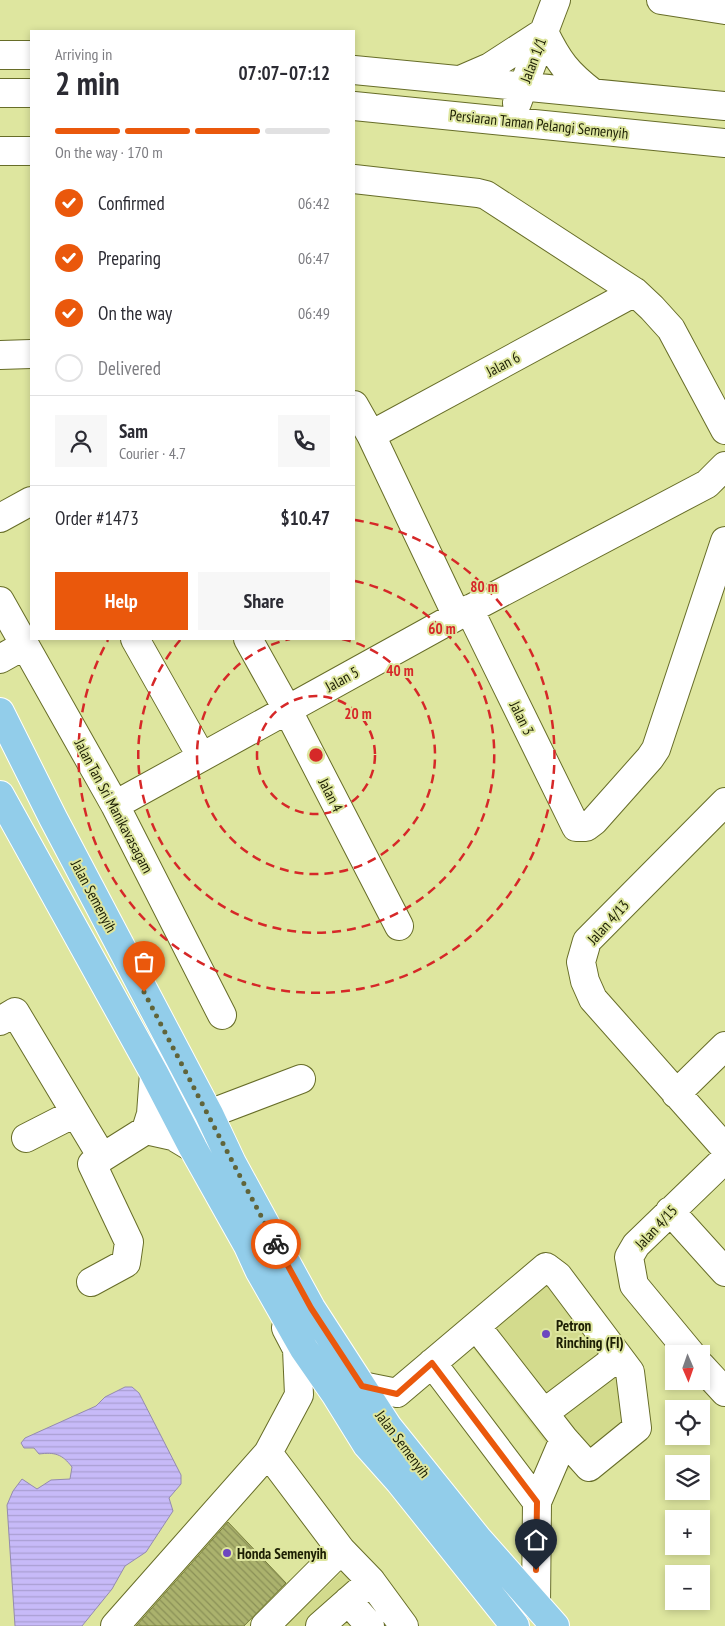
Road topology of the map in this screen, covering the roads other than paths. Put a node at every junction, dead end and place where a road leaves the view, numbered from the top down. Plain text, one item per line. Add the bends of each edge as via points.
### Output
1 (556, 0) edge
2 (661, 0) edge
3 (725, 10) edge
4 (544, 32) junction
5 (0, 55) edge
6 (30, 55) edge
7 (355, 70) edge
8 (458, 80) junction
9 (523, 87) junction
10 (0, 93) edge
11 (30, 93) edge
12 (593, 94) junction
13 (355, 106) edge
14 (725, 106) edge
15 (511, 121) junction
16 (725, 142) edge
17 (0, 151) edge
18 (30, 151) edge
19 (355, 179) edge
20 (635, 292) junction
21 (30, 354) edge
22 (0, 355) edge
23 (355, 407) edge
24 (725, 430) edge
25 (371, 435) junction
26 (724, 470) edge
27 (30, 503) edge
28 (0, 518) edge
29 (725, 541) edge
30 (0, 601) edge
31 (463, 612) junction
32 (136, 640) edge
33 (249, 640) edge
34 (25, 645) junction
35 (0, 660) edge
36 (287, 709) junction
37 (0, 712) edge
38 (201, 756) junction
39 (0, 795) edge
40 (725, 802) edge
41 (115, 805) junction
42 (399, 926) dead end
43 (222, 1014) dead end
44 (0, 1021) edge
45 (725, 1046) edge
46 (154, 1073) junction
47 (301, 1079) dead end
48 (676, 1094) junction
49 (75, 1113) junction
50 (209, 1114) junction
51 (146, 1130) junction
52 (26, 1138) dead end
53 (193, 1148) junction
54 (725, 1148) edge
55 (102, 1157) junction
56 (725, 1159) edge
57 (670, 1211) junction
58 (259, 1270) junction
59 (725, 1272) edge
60 (91, 1282) dead end
61 (476, 1326) junction
62 (684, 1345) edge
63 (618, 1357) junction
64 (432, 1363) junction
65 (710, 1376) edge
66 (362, 1386) junction
67 (725, 1392) edge
68 (544, 1413) junction
69 (564, 1439) junction
70 (268, 1452) junction
71 (537, 1502) junction
72 (341, 1550) junction
73 (371, 1581) junction
74 (348, 1602) junction
75 (536, 1605) junction
76 (400, 1625) edge
77 (115, 1626) edge
78 (265, 1626) edge
79 (320, 1626) edge
80 (370, 1626) edge
81 (516, 1626) edge
82 (555, 1626) edge

1 - 4 street, Jalan 1/1
2 - 3 street
4 - 8 street via 490,67
4 - 9 street, Jalan 1/1
4 - 12 street via 572,77
5 - 6 street
7 - 8 street
8 - 9 street
9 - 12 street
9 - 15 street, Jalan 1/1
10 - 11 street
12 - 14 street
13 - 15 street, Persiaran Taman Pelangi Semenyih
15 - 16 street, Persiaran Taman Pelangi Semenyih
17 - 18 street
19 - 20 street via 486,196
20 - 24 street via 671,329
20 - 25 street, Jalan 6
21 - 22 street
23 - 25 street, Jalan 3
25 - 31 street, Jalan 3
26 - 31 street, Jalan 5 via 707,484
27 - 28 street
29 - 31 street, Jalan 3 via 656,749 586,827 576,827
30 - 34 street, Jalan Tan Sri Manikavasagam
31 - 36 street, Jalan 5
32 - 38 street
33 - 36 street, Jalan 4
34 - 35 street
34 - 41 street, Jalan Tan Sri Manikavasagam
36 - 38 street, Jalan 5
36 - 42 street, Jalan 4
37 - 50 main road, Jalan Semenyih
38 - 41 street, Jalan 5
39 - 46 main road, Jalan Semenyih
40 - 48 street, Jalan 4/13 via 587,941 580,962 593,999
41 - 43 street, Jalan Tan Sri Manikavasagam
44 - 49 street via 15,1012
45 - 48 street
46 - 51 street via 151,1114
46 - 53 main road, Jalan Semenyih
47 - 50 street
48 - 54 street, Jalan 4/13
49 - 52 street
49 - 55 street
50 - 66 main road, Jalan Semenyih via 311,1308
51 - 53 street via 173,1136
51 - 55 street
53 - 58 main road, Jalan Semenyih
55 - 60 street via 92,1164 129,1242 126,1263
56 - 57 street, Jalan 4/15
57 - 59 street
57 - 62 street, Jalan 4/15 via 636,1245 630,1257 634,1285
58 - 70 street via 297,1349 299,1395
58 - 81 main road, Jalan Semenyih via 304,1349 368,1445
61 - 63 street via 546,1267 558,1276
61 - 64 street
61 - 68 street
63 - 68 street
63 - 69 street via 630,1372 637,1428 588,1467
64 - 66 street via 397,1394
64 - 71 street
65 - 67 street
66 - 75 main road, Jalan Semenyih via 388,1427 478,1540
68 - 69 street
69 - 71 street
70 - 72 street
70 - 77 street
71 - 75 street
72 - 73 street
72 - 78 street
73 - 74 street
73 - 76 street
74 - 79 street
74 - 80 street
75 - 82 main road, Jalan Semenyih

